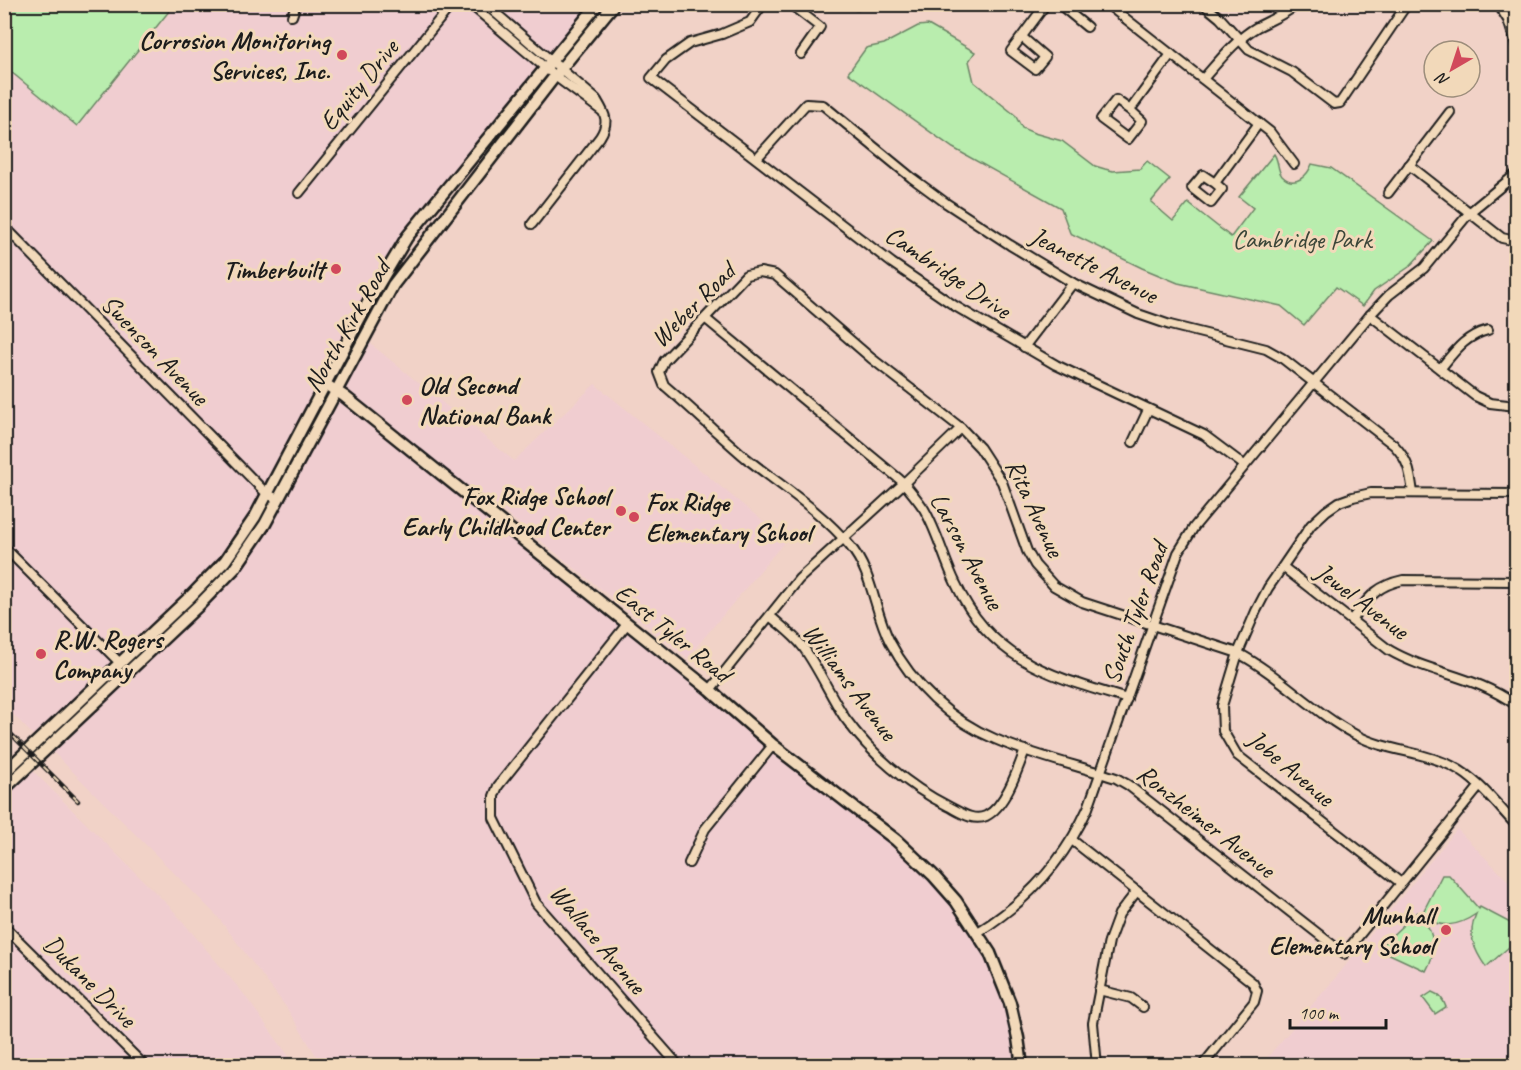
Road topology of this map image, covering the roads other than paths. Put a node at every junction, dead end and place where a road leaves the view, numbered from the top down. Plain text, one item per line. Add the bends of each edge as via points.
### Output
1 (296, 4) edge
2 (452, 4) edge
3 (470, 4) edge
4 (485, 4) edge
5 (598, 4) edge
6 (614, 4) edge
7 (763, 4) edge
8 (790, 4) edge
9 (1046, 4) edge
10 (1059, 4) edge
11 (1107, 4) edge
12 (1203, 4) edge
13 (1298, 4) edge
14 (1407, 4) edge
15 (1498, 4) edge
16 (292, 16) dead end
17 (1087, 27) dead end
18 (1515, 33) edge
19 (1022, 37) junction
20 (1240, 40) junction
21 (1516, 45) edge
22 (801, 54) dead end
23 (1171, 54) junction
24 (553, 69) junction
25 (1203, 79) junction
26 (1130, 110) junction
27 (1450, 111) dead end
28 (1259, 123) junction
29 (757, 158) junction
30 (1294, 164) dead end
31 (1410, 165) junction
32 (1516, 174) edge
33 (1215, 183) dead end
34 (299, 193) dead end
35 (1388, 193) dead end
36 (1470, 212) junction
37 (532, 224) dead end
38 (4, 226) edge
39 (1516, 242) edge
40 (764, 273) joint
41 (1073, 282) junction
42 (1370, 315) junction
43 (706, 319) junction
44 (1488, 330) dead end
45 (1024, 347) junction
46 (1440, 369) junction
47 (661, 376) joint
48 (1314, 383) junction
49 (325, 384) junction
50 (336, 390) junction
51 (1516, 406) edge
52 (1148, 410) junction
53 (961, 428) junction
54 (1133, 442) dead end
55 (1244, 465) junction
56 (904, 483) junction
57 (1413, 493) junction
58 (267, 494) junction
59 (1516, 494) edge
60 (278, 500) junction
61 (844, 539) junction
62 (4, 547) edge
63 (1283, 567) junction
64 (1516, 581) edge
65 (770, 616) junction
66 (1351, 620) junction
67 (627, 624) junction
68 (1153, 625) junction
69 (1238, 653) junction
70 (120, 663) junction
71 (710, 690) junction
72 (1127, 699) junction
73 (1516, 705) edge
74 (773, 745) junction
75 (1025, 750) junction
76 (4, 773) edge
77 (1101, 773) junction
78 (1479, 787) junction
79 (4, 789) edge
80 (1516, 825) edge
81 (1072, 840) junction
82 (689, 863) dead end
83 (1401, 883) junction
84 (1137, 891) junction
85 (4, 926) edge
86 (978, 932) junction
87 (1099, 990) junction
88 (1143, 1007) dead end
89 (145, 1065) edge
90 (679, 1065) edge
91 (1022, 1065) edge
92 (1097, 1065) edge
93 (1202, 1065) edge

1 - 16 street
2 - 34 street, Equity Drive
3 - 24 street
4 - 24 street
5 - 24 main road, North Kirk Road
6 - 24 main road, North Kirk Road
7 - 29 street, Cambridge Drive via 750,22 690,43 666,60 651,78
8 - 22 street via 820,27
9 - 19 street
10 - 17 street
11 - 23 street
12 - 20 street
13 - 20 street
14 - 20 street via 1340,103 1334,105 1280,64 1249,51
15 - 18 street
18 - 21 street
19 - 19 street via 1011,51 1035,69 1045,57
20 - 25 street
23 - 25 street
23 - 26 street
24 - 37 street via 603,112 605,128
24 - 49 main road, North Kirk Road via 407,237
24 - 50 main road, North Kirk Road via 399,276
25 - 28 street
26 - 26 street via 1116,100 1101,119 1128,139 1142,121
27 - 31 street
28 - 30 street
28 - 33 street
29 - 41 street, Jeanette Avenue via 806,104 823,105 946,203
29 - 45 street, Cambridge Drive via 920,282
31 - 35 street
31 - 36 street
32 - 36 street, South Tyler Road
36 - 39 street via 1505,240
36 - 42 street, South Tyler Road via 1424,268
38 - 58 street, Swenson Avenue
40 - 43 street, Weber Road via 746,275
40 - 53 street, Rita Avenue via 775,275 871,358
41 - 45 street
41 - 48 street, Jeanette Avenue via 1149,318 1266,349
42 - 46 street
42 - 48 street, South Tyler Road
43 - 47 street, Weber Road via 664,361
43 - 56 street, Larson Avenue
44 - 46 street via 1464,341
45 - 52 street, Cambridge Drive
46 - 51 street via 1483,401
47 - 61 street, Ronzheimer Avenue via 664,385
48 - 55 street, South Tyler Road
48 - 57 street, Jeanette Avenue via 1405,457
49 - 50 main road, East Tyler Road
49 - 58 main road, North Kirk Road
50 - 60 main road, North Kirk Road
50 - 67 main road, East Tyler Road
52 - 54 street
52 - 55 street, Cambridge Drive via 1204,435
53 - 56 street
53 - 68 street, Rita Avenue via 993,466 1010,500 1027,551 1046,578 1082,602
55 - 68 street, South Tyler Road via 1184,541
56 - 61 street
56 - 72 street, Larson Avenue via 923,507 955,583 988,634 1049,675
57 - 59 street, Jobe Avenue
57 - 63 street, Jobe Avenue via 1371,493 1339,502 1311,525
58 - 60 street, Swenson Avenue
58 - 70 main road, North Kirk Road via 225,561
60 - 79 main road, North Kirk Road via 235,568
61 - 65 street via 799,579
61 - 75 street, Ronzheimer Avenue via 861,561 891,643 925,690 967,725
62 - 70 street
63 - 66 street, Jewel Avenue
63 - 69 street, Jobe Avenue via 1264,595
64 - 66 street via 1402,580 1371,594
65 - 71 street
65 - 75 street, Williams Avenue via 802,646 846,719 865,742 894,770 938,801 970,817 987,815 995,810 1014,779
66 - 73 street, Jewel Avenue via 1403,658 1486,686
67 - 71 main road, East Tyler Road
67 - 90 street, Wallace Avenue via 498,786 494,818 536,903
68 - 69 street, Rita Avenue
68 - 72 street, South Tyler Road
69 - 78 street, Rita Avenue via 1261,665 1340,726 1358,736 1436,759 1461,771
69 - 83 street, Jobe Avenue via 1222,706 1223,731 1230,744 1247,763
70 - 76 main road, North Kirk Road
71 - 74 main road, East Tyler Road
72 - 77 street, South Tyler Road
74 - 82 street via 705,829
74 - 86 main road, East Tyler Road via 896,840 933,875
75 - 77 street, Ronzheimer Avenue
77 - 81 street, South Tyler Road
77 - 83 street, Ronzheimer Avenue via 1128,785 1344,954
78 - 80 street, Rita Avenue
78 - 83 street
81 - 84 street
81 - 86 street, South Tyler Road via 1058,862 1017,906
84 - 87 street via 1113,928
84 - 93 street via 1256,988 1252,1005
85 - 89 street, Dukane Drive
86 - 91 main road via 998,969 1010,1003
87 - 88 street via 1131,998
87 - 92 street via 1093,1023

